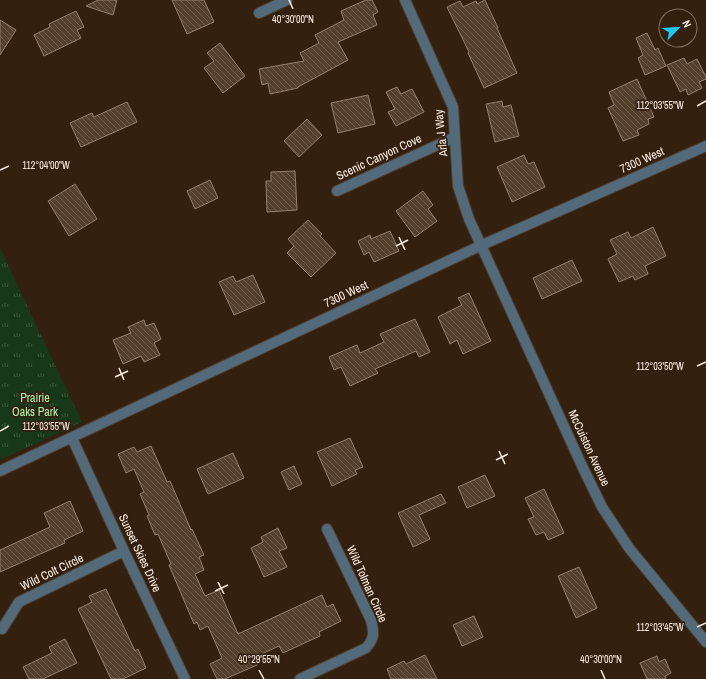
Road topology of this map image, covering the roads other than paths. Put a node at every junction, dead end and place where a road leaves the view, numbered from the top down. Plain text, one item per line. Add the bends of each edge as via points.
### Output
1 (287, 0) edge
2 (405, 0) edge
3 (259, 13) dead end
4 (455, 137) junction
5 (706, 146) edge
6 (336, 191) dead end
7 (482, 246) junction
8 (72, 438) junction
9 (0, 471) edge
10 (327, 529) dead end
11 (124, 552) junction
12 (2, 629) dead end
13 (706, 642) edge
14 (185, 679) edge
15 (300, 679) edge

1 - 3 street
2 - 4 street, Arla J Way via 453,107
4 - 6 street, Scenic Canyon Cove
4 - 7 street, Arla J Way via 458,186 469,219
5 - 7 street, 7300 West
7 - 8 street, 7300 West
7 - 13 street, McCuiston Avenue via 602,508 629,548
8 - 9 street, 7300 West
8 - 11 street, Sunset Skies Drive
10 - 15 street, Wild Tolman Circle via 371,620 374,636 366,648
11 - 12 street, Wild Colt Circle via 20,602
11 - 14 street, Sunset Skies Drive

